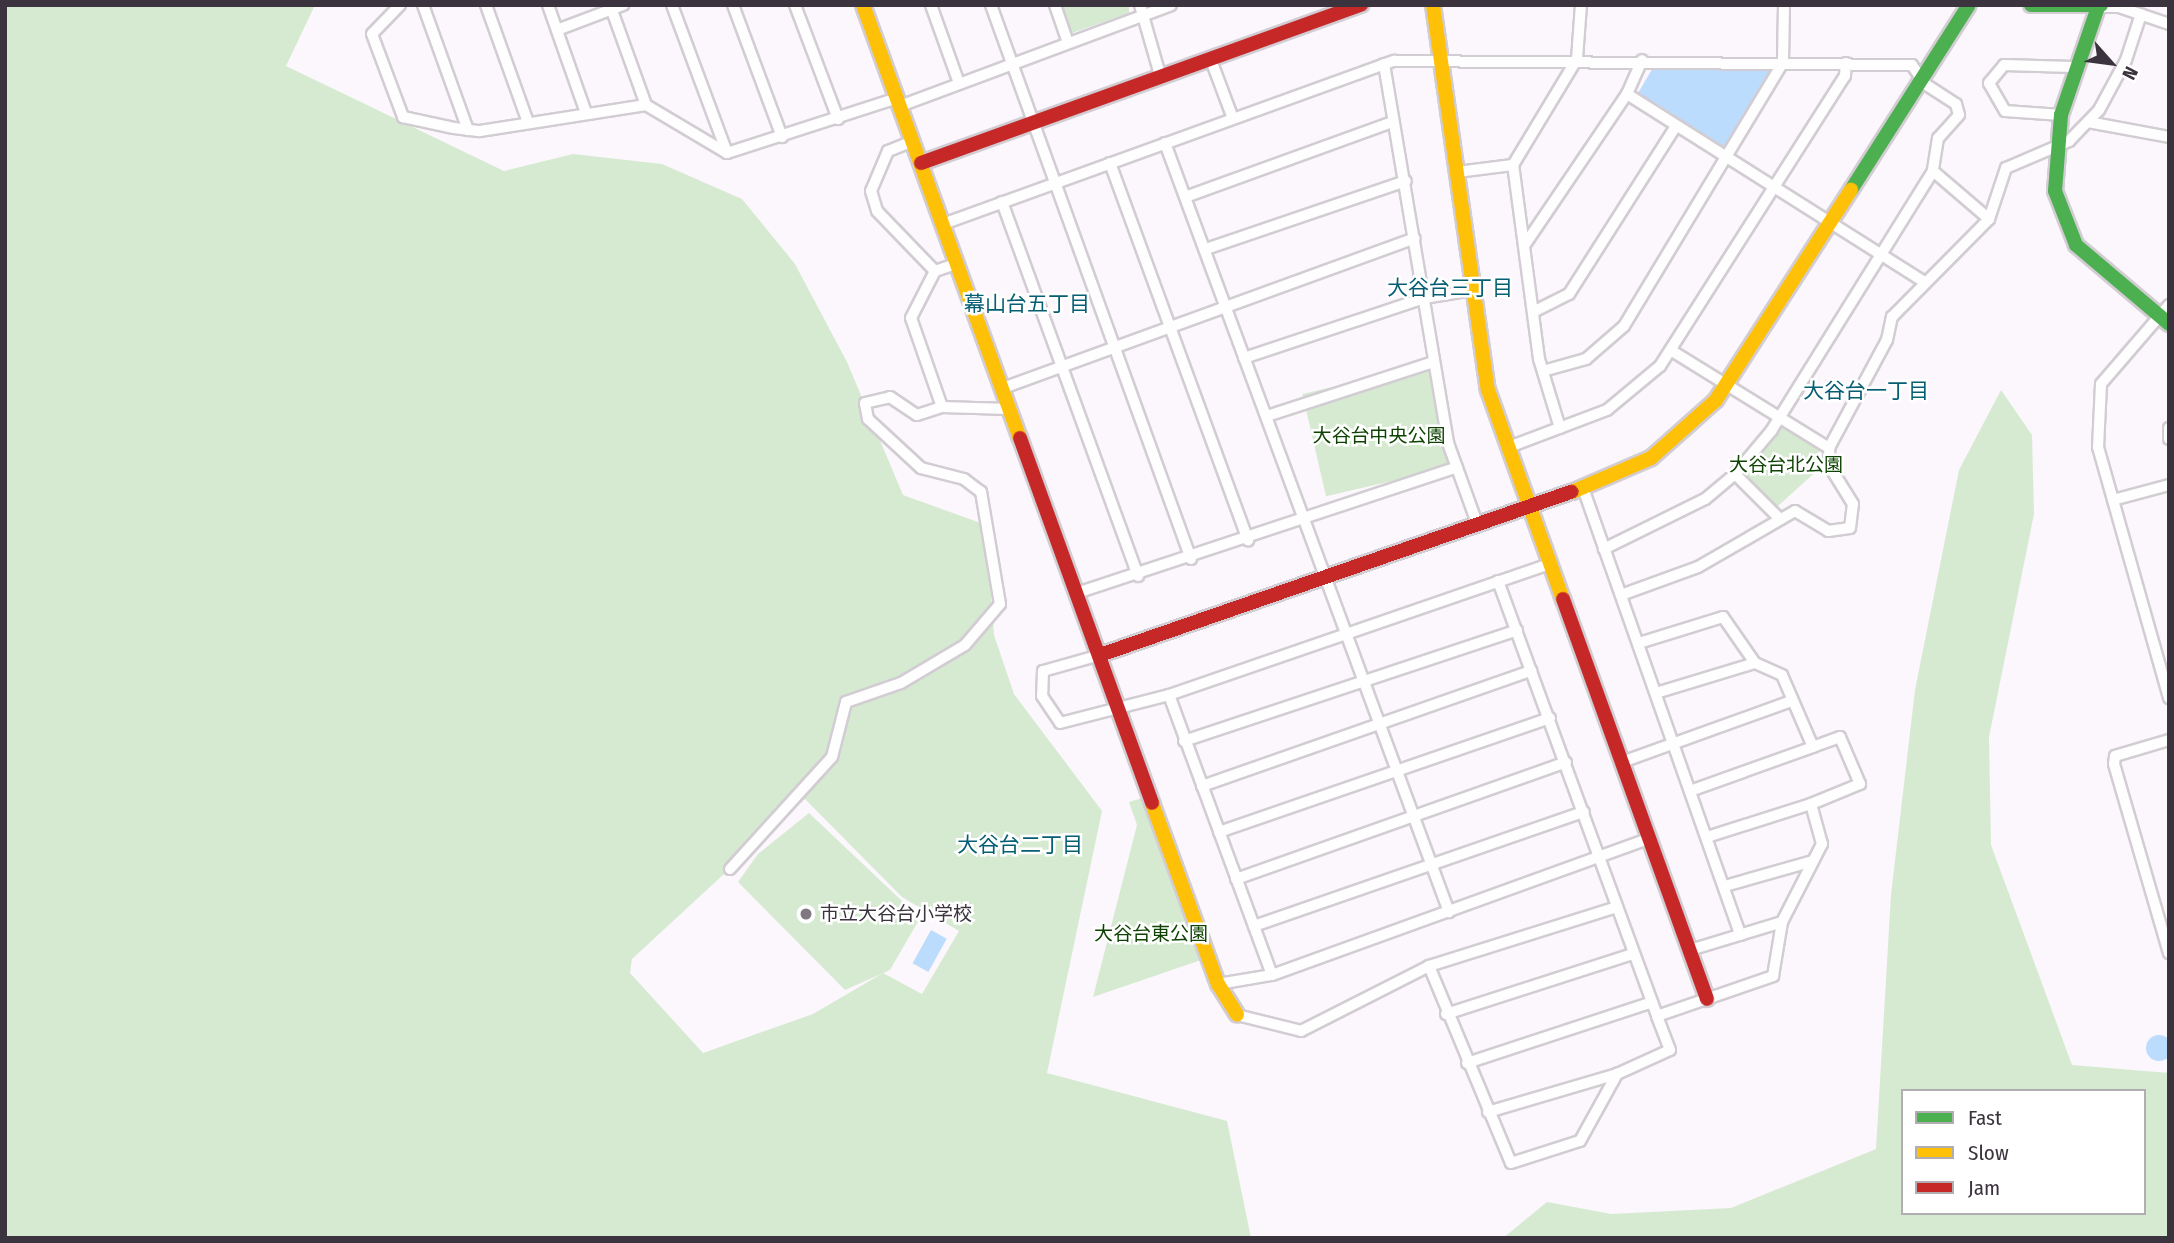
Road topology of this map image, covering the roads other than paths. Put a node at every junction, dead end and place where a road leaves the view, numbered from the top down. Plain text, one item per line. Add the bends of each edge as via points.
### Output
1 (400, 5) edge
2 (423, 5) edge
3 (486, 5) edge
4 (548, 5) edge
5 (623, 5) edge
6 (672, 5) edge
7 (733, 5) edge
8 (795, 5) edge
9 (863, 5) edge
10 (931, 5) edge
11 (991, 5) edge
12 (1055, 5) edge
13 (1140, 5) edge
14 (1171, 5) edge
15 (1361, 5) edge
16 (1433, 5) edge
17 (1581, 5) edge
18 (1784, 5) edge
19 (1969, 5) edge
20 (2031, 5) edge
21 (2100, 6) edge
22 (610, 7) edge
23 (2141, 13) junction
24 (1140, 18) junction
25 (2169, 24) edge
26 (557, 30) junction
27 (1068, 42) junction
28 (1441, 59) junction
29 (1577, 59) junction
30 (1642, 60) junction
31 (1211, 61) junction
32 (1783, 62) junction
33 (1011, 64) junction
34 (1384, 64) junction
35 (1846, 64) junction
36 (2073, 67) junction
37 (1920, 75) junction
38 (1161, 78) junction
39 (959, 83) junction
40 (1627, 94) junction
41 (899, 102) junction
42 (646, 105) junction
43 (586, 113) junction
44 (2061, 115) junction
45 (1232, 117) junction
46 (838, 119) junction
47 (528, 122) junction
48 (1392, 122) junction
49 (2088, 122) junction
50 (1035, 123) junction
51 (1676, 126) junction
52 (468, 130) junction
53 (782, 137) junction
54 (2169, 137) edge
55 (913, 141) junction
56 (1165, 143) junction
57 (2054, 149) junction
58 (727, 153) junction
59 (1725, 156) junction
60 (921, 163) junction
61 (1110, 163) junction
62 (1513, 165) junction
63 (1933, 171) junction
64 (1457, 172) junction
65 (1406, 181) junction
66 (1056, 182) junction
67 (1774, 187) junction
68 (1188, 195) junction
69 (1002, 202) junction
70 (1989, 219) junction
71 (1828, 220) junction
72 (943, 224) junction
73 (1415, 238) junction
74 (1526, 243) junction
75 (1206, 249) junction
76 (1881, 254) junction
77 (958, 263) junction
78 (935, 271) junction
79 (1923, 281) junction
80 (1474, 290) junction
81 (1424, 298) junction
82 (1226, 304) junction
83 (1533, 312) junction
84 (2166, 315) edge
85 (1167, 326) junction
86 (1116, 345) junction
87 (1672, 351) junction
88 (1244, 358) junction
89 (1433, 362) junction
90 (1061, 366) junction
91 (1543, 371) junction
92 (1726, 384) junction
93 (1003, 387) junction
94 (942, 407) junction
95 (1009, 409) junction
96 (1267, 415) junction
97 (1779, 417) junction
98 (1560, 428) junction
99 (2169, 428) edge
100 (2169, 439) edge
101 (1509, 447) junction
102 (1829, 448) junction
103 (1457, 467) junction
104 (1735, 474) junction
105 (2169, 485) edge
106 (1583, 488) junction
107 (2113, 500) junction
108 (1529, 505) junction
109 (1780, 519) junction
110 (1306, 522) junction
111 (1477, 523) junction
112 (1248, 541) junction
113 (1604, 549) junction
114 (1191, 559) junction
115 (1549, 564) junction
116 (1138, 576) junction
117 (1327, 579) junction
118 (1498, 581) junction
119 (1077, 593) junction
120 (1621, 595) junction
121 (1517, 630) junction
122 (1349, 636) junction
123 (1639, 643) junction
124 (1100, 655) junction
125 (1755, 663) junction
126 (1531, 671) junction
127 (1364, 679) junction
128 (2168, 691) edge
129 (1656, 693) junction
130 (1169, 695) junction
131 (1791, 701) junction
132 (1116, 709) junction
133 (1550, 718) junction
134 (1382, 726) junction
135 (2169, 740) edge
136 (1184, 741) junction
137 (1672, 744) junction
138 (1813, 747) junction
139 (1566, 762) junction
140 (1622, 762) junction
141 (1399, 773) junction
142 (1202, 786) junction
143 (1689, 791) junction
144 (1811, 804) junction
145 (1584, 811) junction
146 (1416, 820) junction
147 (1219, 832) junction
148 (1707, 837) junction
149 (1647, 839) junction
150 (1597, 857) junction
151 (1813, 862) junction
152 (1433, 868) junction
153 (730, 869) dead end
154 (1236, 879) junction
155 (1725, 886) junction
156 (1617, 907) junction
157 (1449, 912) junction
158 (1782, 922) junction
159 (1254, 926) junction
160 (1740, 935) junction
161 (1690, 950) junction
162 (2169, 953) edge
163 (1633, 954) junction
164 (1429, 966) junction
165 (1272, 975) junction
166 (1218, 984) junction
167 (1707, 999) junction
168 (1650, 1003) junction
169 (1446, 1014) junction
170 (1237, 1015) joint
171 (1657, 1016) junction
172 (1467, 1063) junction
173 (1617, 1074) junction
174 (1488, 1112) junction

1 - 52 street via 372,34 402,117
2 - 52 street
3 - 47 street
4 - 26 street
5 - 22 street
6 - 58 street
7 - 53 street
8 - 46 street
9 - 41 street
10 - 39 street
11 - 33 street
12 - 27 street
13 - 24 street
14 - 24 street
15 - 31 street
16 - 28 street
17 - 29 street
18 - 32 street
19 - 37 street
20 - 21 street
21 - 23 street
21 - 36 street
22 - 26 street
22 - 42 street
23 - 25 street
23 - 49 street via 2126,60
24 - 27 street
24 - 38 street
26 - 43 street
27 - 33 street
28 - 29 street
28 - 34 street
28 - 64 street
29 - 30 street
29 - 62 street
30 - 32 street
30 - 40 street
31 - 38 street
31 - 45 street
32 - 35 street
32 - 59 street
33 - 39 street
33 - 50 street
34 - 45 street
34 - 48 street
35 - 37 street via 1912,65
35 - 67 street via 1845,76
36 - 44 street
36 - 44 street via 2004,65 1989,83 2005,111
37 - 63 street via 1956,104 1959,115 1938,138
37 - 71 street
38 - 50 street
39 - 41 street
40 - 51 street
40 - 74 street
41 - 46 street
41 - 55 street
42 - 43 street
42 - 58 street
43 - 47 street
44 - 57 street
45 - 56 street
46 - 53 street
47 - 52 street
48 - 65 street
48 - 68 street
49 - 54 street
49 - 57 street
50 - 60 street
50 - 66 street
51 - 59 street
51 - 83 street via 1569,294
53 - 58 street
55 - 60 street
55 - 78 street via 888,151 871,191 877,211
56 - 61 street
56 - 68 street
57 - 70 street via 2006,168
57 - 84 street via 2055,191 2076,245
59 - 67 street
59 - 91 street via 1607,345
60 - 72 street
61 - 66 street
61 - 85 street
62 - 64 street
62 - 74 street
63 - 70 street
63 - 76 street
64 - 80 street
65 - 73 street
65 - 75 street
66 - 69 street
66 - 86 street
67 - 71 street
67 - 87 street
68 - 75 street
69 - 72 street
69 - 90 street
70 - 79 street
71 - 76 street
71 - 92 street
72 - 77 street
73 - 81 street
73 - 82 street
74 - 83 street
75 - 82 street
76 - 79 street
76 - 97 street
77 - 78 street
77 - 93 street
78 - 94 street via 911,317
79 - 102 street via 1892,317 1887,340
80 - 81 street
80 - 101 street via 1488,390
81 - 88 street
81 - 89 street
82 - 85 street
82 - 88 street
83 - 91 street
84 - 107 street via 2101,384 2098,447
85 - 86 street
85 - 112 street
86 - 90 street
86 - 114 street
87 - 92 street
87 - 98 street via 1630,395
88 - 96 street
89 - 96 street
89 - 103 street
90 - 93 street
90 - 116 street
91 - 98 street
92 - 97 street
92 - 106 street via 1690,428 1651,458
93 - 95 street
94 - 95 street
94 - 153 street via 918,415 883,396 868,398 864,409 921,468 964,479 981,492 999,609 965,645 901,683 846,702 832,757
95 - 119 street
96 - 110 street
97 - 102 street
97 - 104 street
98 - 101 street
99 - 100 street
101 - 108 street
102 - 109 street via 1830,467 1853,504 1850,528 1828,531 1802,512
103 - 110 street
103 - 111 street
104 - 109 street
104 - 113 street via 1681,515
105 - 107 street
106 - 108 street
106 - 113 street
107 - 128 street
108 - 111 street
108 - 115 street
109 - 120 street via 1698,567
110 - 112 street
110 - 117 street
111 - 117 street
112 - 114 street
113 - 120 street
114 - 116 street
115 - 118 street
115 - 140 street
116 - 119 street
117 - 122 street
117 - 124 street
118 - 121 street
118 - 122 street
119 - 124 street
120 - 123 street
121 - 126 street
121 - 127 street
122 - 127 street
122 - 130 street
123 - 125 street via 1723,617
123 - 129 street
124 - 132 street
124 - 132 street via 1043,671 1042,696 1060,723
125 - 129 street
125 - 131 street via 1782,675
126 - 133 street
126 - 134 street
127 - 134 street
127 - 136 street
129 - 137 street
130 - 132 street
130 - 136 street
131 - 137 street
131 - 138 street
132 - 166 street
133 - 139 street
133 - 141 street
134 - 141 street
134 - 142 street
135 - 162 street via 2115,756 2114,764
136 - 142 street
137 - 140 street
137 - 143 street
138 - 143 street
138 - 144 street via 1840,737 1860,784
139 - 145 street
139 - 146 street
140 - 149 street
141 - 146 street
141 - 147 street
142 - 147 street
143 - 148 street
144 - 148 street
144 - 151 street via 1822,844
145 - 150 street
145 - 152 street
146 - 152 street
146 - 154 street
147 - 154 street
148 - 155 street
149 - 150 street
149 - 161 street
150 - 156 street
150 - 157 street
151 - 155 street
151 - 158 street
152 - 157 street
152 - 159 street
154 - 159 street
155 - 160 street
156 - 163 street
156 - 164 street
157 - 165 street
158 - 160 street
158 - 167 street via 1773,976
159 - 165 street
160 - 161 street
161 - 167 street
163 - 168 street
163 - 169 street
164 - 169 street
164 - 170 street via 1301,1031
165 - 166 street
166 - 170 street
167 - 171 street
168 - 171 street
168 - 172 street
169 - 172 street
171 - 173 street via 1670,1050
172 - 174 street
173 - 174 street
173 - 174 street via 1580,1141 1511,1163

